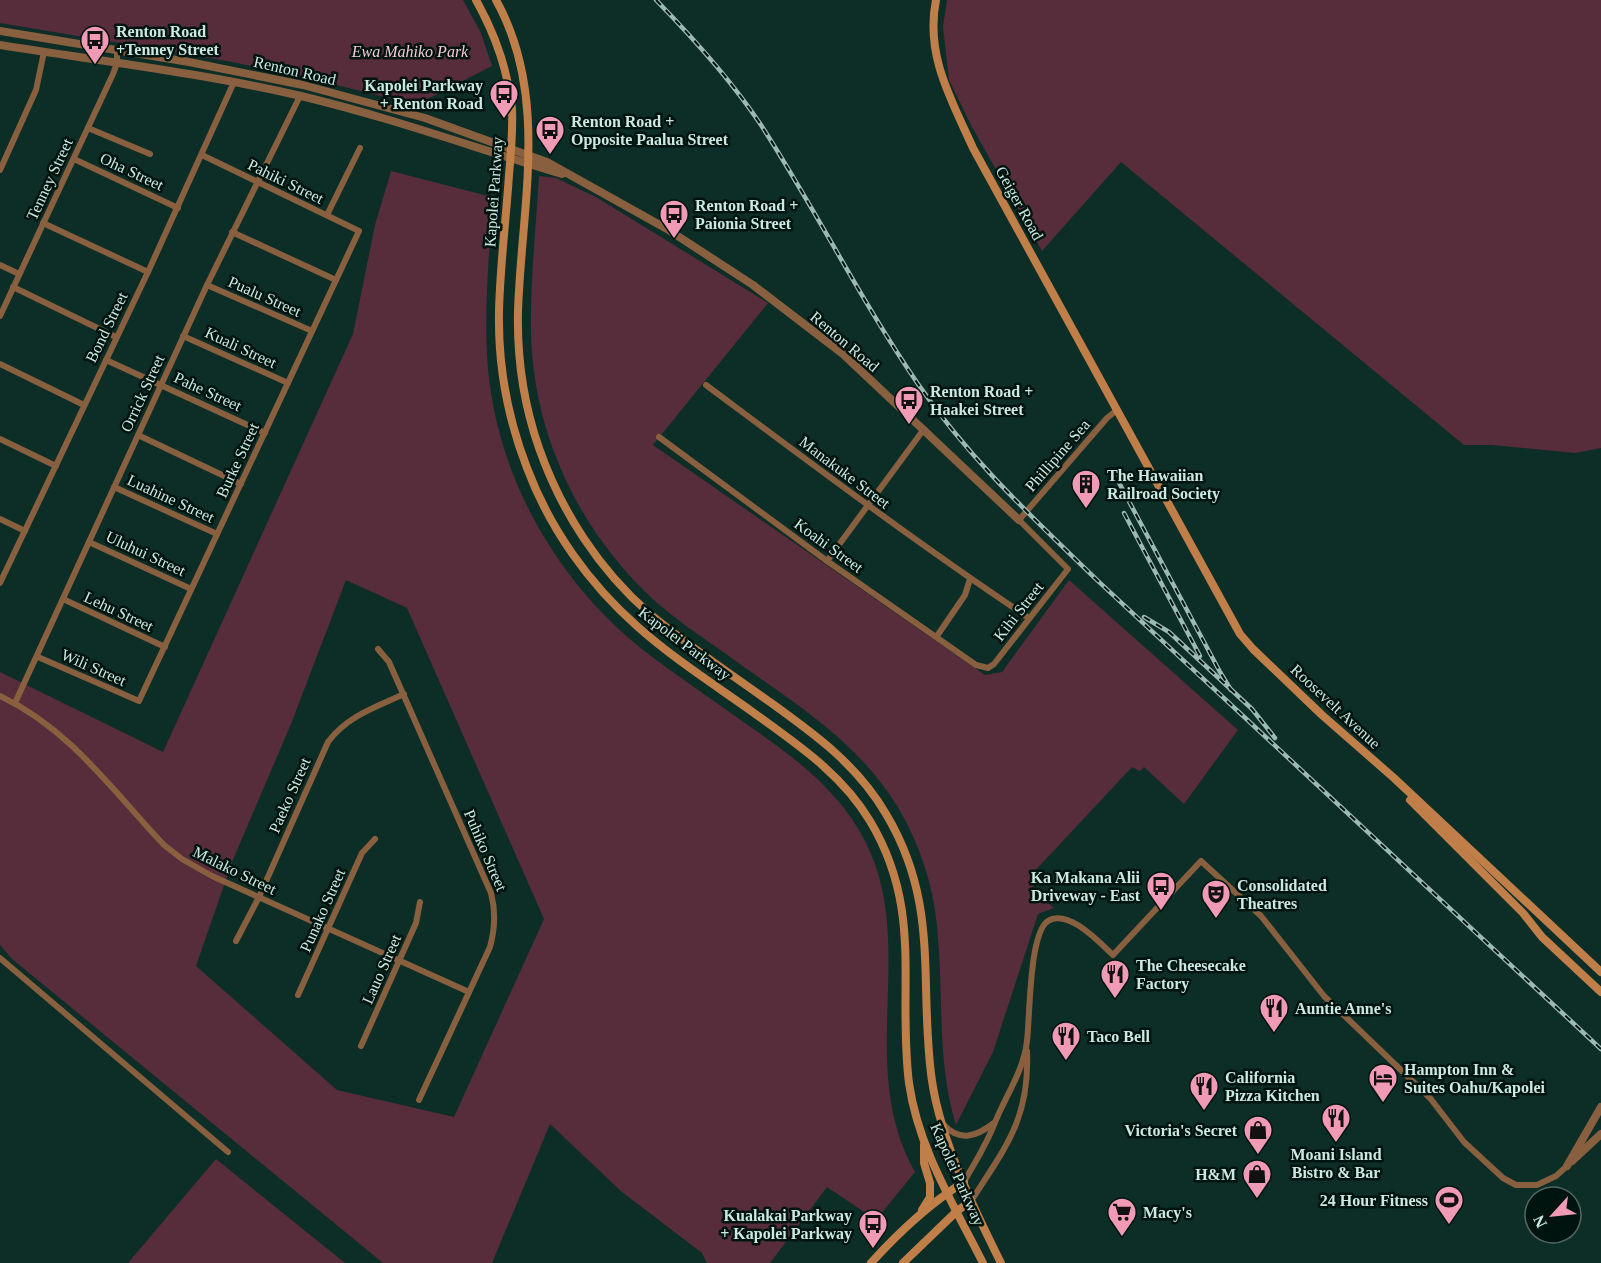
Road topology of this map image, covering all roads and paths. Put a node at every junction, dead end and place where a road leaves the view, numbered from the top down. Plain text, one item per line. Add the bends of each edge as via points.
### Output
1 (476, 0) edge
2 (496, 0) edge
3 (936, 0) edge
4 (0, 31) edge
5 (0, 45) edge
6 (44, 52) junction
7 (117, 52) junction
8 (117, 63) junction
9 (234, 82) junction
10 (300, 96) junction
11 (436, 122) junction
12 (88, 128) junction
13 (433, 135) junction
14 (360, 148) dead end
15 (150, 154) dead end
16 (511, 154) junction
17 (202, 155) junction
18 (74, 159) junction
19 (528, 160) junction
20 (0, 170) edge
21 (257, 181) junction
22 (178, 208) junction
23 (327, 215) junction
24 (43, 223) junction
25 (359, 231) joint
26 (232, 232) junction
27 (0, 265) edge
28 (148, 272) junction
29 (19, 274) junction
30 (336, 280) junction
31 (207, 285) junction
32 (14, 287) junction
33 (0, 316) edge
34 (312, 331) junction
35 (183, 336) junction
36 (116, 337) junction
37 (106, 360) junction
38 (0, 364) edge
39 (288, 383) junction
40 (161, 384) junction
41 (706, 385) dead end
42 (84, 405) junction
43 (1117, 410) junction
44 (924, 429) junction
45 (265, 433) junction
46 (138, 435) junction
47 (659, 437) dead end
48 (0, 440) edge
49 (56, 466) junction
50 (241, 484) junction
51 (114, 487) junction
52 (868, 506) junction
53 (0, 519) edge
54 (1019, 520) junction
55 (25, 531) junction
56 (217, 534) junction
57 (89, 542) junction
58 (828, 561) junction
59 (1068, 569) joint
60 (970, 579) junction
61 (0, 583) edge
62 (191, 589) junction
63 (63, 599) junction
64 (1029, 618) junction
65 (937, 636) junction
66 (165, 647) junction
67 (378, 649) dead end
68 (38, 657) junction
69 (988, 668) joint
70 (404, 694) junction
71 (0, 696) edge
72 (139, 701) joint
73 (15, 703) junction
74 (1368, 757) junction
75 (375, 839) dead end
76 (259, 897) junction
77 (420, 902) dead end
78 (1523, 913) junction
79 (328, 928) junction
80 (236, 941) dead end
81 (0, 958) edge
82 (399, 961) junction
83 (1601, 972) edge
84 (1601, 986) edge
85 (469, 992) junction
86 (1601, 992) edge
87 (298, 994) dead end
88 (1027, 1042) junction
89 (361, 1046) dead end
90 (419, 1100) dead end
91 (1601, 1107) edge
92 (941, 1122) junction
93 (995, 1122) junction
94 (1601, 1134) edge
95 (923, 1138) junction
96 (228, 1152) dead end
97 (1567, 1166) junction
98 (964, 1182) junction
99 (946, 1193) junction
100 (971, 1202) junction
101 (957, 1211) junction
102 (917, 1219) junction
103 (871, 1263) edge
104 (903, 1263) edge
105 (983, 1263) edge
106 (1001, 1263) edge

1 - 16 main road, Kapolei Parkway via 507,76
2 - 19 main road, Kapolei Parkway via 523,72 529,124
3 - 43 main road, Geiger Road via 936,59 946,89 973,148
4 - 7 street, Renton Road
5 - 6 street, Renton Road
6 - 8 street, Renton Road
6 - 20 street via 36,90
7 - 8 street, Tenney Street
7 - 11 street, Renton Road via 303,85
8 - 9 street, Renton Road
8 - 12 street, Tenney Street
9 - 10 street, Renton Road
9 - 17 street, Bond Street
10 - 13 street, Renton Road
10 - 21 street, Orrick Street
11 - 13 street
11 - 16 street, Renton Road via 481,137
12 - 15 street
12 - 18 street, Tenney Street
13 - 16 street, Renton Road
14 - 23 street
16 - 19 street, Renton Road
16 - 95 main road, Kapolei Parkway via 499,335 506,394 527,470 563,540 611,601 661,646 818,760 845,786 871,823 891,865 903,910 909,1081
17 - 21 street, Pahiki Street
17 - 22 street, Bond Street
18 - 22 street, Oha Street
18 - 24 street, Tenney Street
19 - 44 street, Renton Road via 572,177 668,229 753,285 843,354
19 - 92 main road, Kapolei Parkway via 519,352 530,418 552,482 593,552 634,599 665,626 825,742 859,776 887,815 908,860 921,908 926,941 930,1069
21 - 23 street, Pahiki Street
21 - 26 street, Orrick Street
22 - 28 street, Bond Street
23 - 25 street, Pahiki Street
24 - 28 street
24 - 29 street, Tenney Street
25 - 30 street, Burke Street
26 - 30 street
26 - 31 street, Orrick Street
27 - 29 street
28 - 36 street, Bond Street
29 - 32 street, Tenney Street
30 - 34 street, Burke Street
31 - 34 street, Pualu Street
31 - 35 street, Orrick Street
32 - 33 street, Tenney Street
32 - 36 street
34 - 39 street, Burke Street
35 - 39 street, Kuali Street
35 - 40 street, Orrick Street
36 - 37 street, Bond Street
37 - 40 street, Pahe Street
37 - 42 street, Bond Street
38 - 42 street
39 - 45 street, Burke Street
40 - 45 street, Pahe Street
40 - 46 street, Orrick Street
41 - 52 street, Manakuke Street
42 - 49 street, Bond Street
43 - 54 street, Phillipine Sea
43 - 74 main road, Roosevelt Avenue via 1240,634
44 - 52 street
44 - 54 street, Renton Road
45 - 50 street, Burke Street
46 - 50 street
46 - 51 street, Orrick Street
47 - 58 street, Koahi Street
48 - 49 street
49 - 55 street, Bond Street
50 - 56 street, Burke Street
51 - 56 street, Luahine Street
51 - 57 street, Orrick Street
52 - 58 street
52 - 60 street, Manakuke Street
53 - 55 street
54 - 59 street, Renton Road
55 - 61 street, Bond Street
56 - 62 street, Burke Street
57 - 62 street, Uluhui Street
57 - 63 street, Orrick Street
58 - 65 street, Koahi Street
59 - 64 street, Kihi Street
60 - 64 street, Manakuke Street
60 - 65 street via 965,595
62 - 66 street, Burke Street
63 - 66 street, Lehu Street
63 - 68 street, Orrick Street
64 - 69 street, Kihi Street
65 - 69 street, Koahi Street via 976,666
66 - 72 street, Burke Street
67 - 70 street, Puhiko Street via 389,662
68 - 72 street, Wili Street
68 - 73 street, Orrick Street
70 - 76 street, Paeko Street via 355,717 328,741
70 - 85 street, Puhiko Street via 493,902 492,938
71 - 73 street, Malako Street
73 - 76 street, Malako Street via 68,741 173,852 200,870
74 - 78 main road
74 - 83 main road, Roosevelt Avenue
75 - 79 street, Punako Street via 362,853
76 - 79 street, Malako Street
76 - 80 street, Paeko Street
77 - 82 street, Lauo Street via 418,919
78 - 84 main road
78 - 86 main road via 1542,937
79 - 82 street, Malako Street
79 - 87 street, Punako Street
81 - 96 street
82 - 85 street, Malako Street
82 - 89 street, Lauo Street
85 - 90 street, Puhiko Street
88 - 93 street via 1017,1079
88 - 97 street via 1034,963 1045,923 1056,918 1068,920 1113,955 1201,861 1261,916 1324,996 1430,1098 1464,1142 1499,1175 1511,1184 1530,1186 1550,1180
88 - 100 street via 1027,1084 1018,1119 1002,1155
91 - 97 street
92 - 93 street via 952,1132 966,1136 980,1133
92 - 98 main road, Kapolei Parkway
93 - 98 street
94 - 97 street
95 - 99 main road, Kapolei Parkway
95 - 102 main road via 930,1197
98 - 99 main road
98 - 100 main road, Kapolei Parkway
99 - 101 main road, Kapolei Parkway
99 - 102 main road
100 - 101 main road
100 - 106 main road, Kapolei Parkway
101 - 104 main road
101 - 105 main road, Kapolei Parkway
102 - 103 main road

